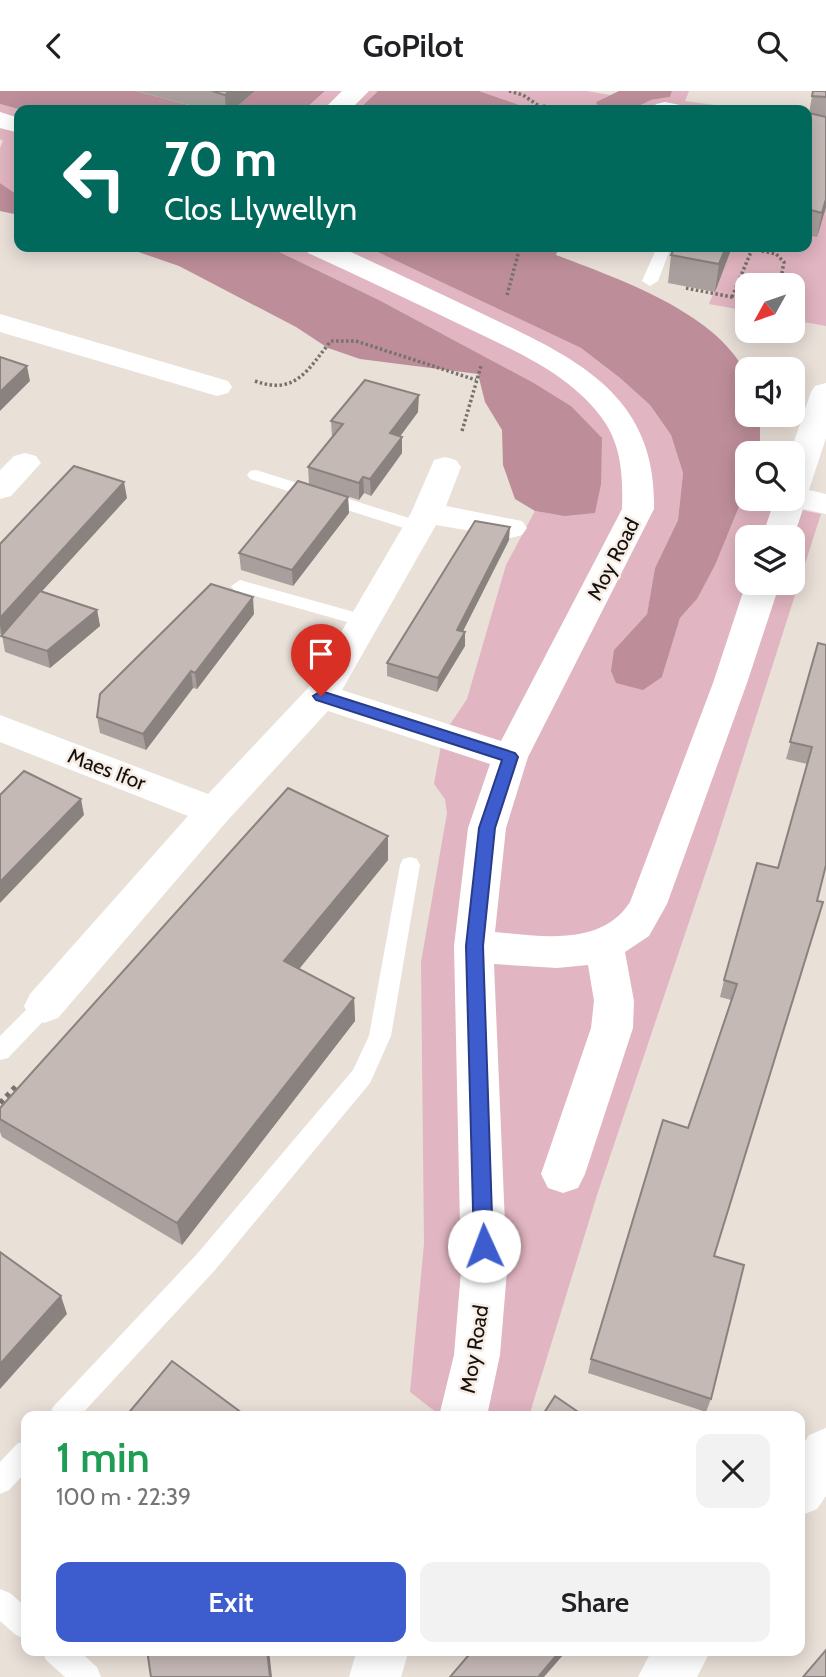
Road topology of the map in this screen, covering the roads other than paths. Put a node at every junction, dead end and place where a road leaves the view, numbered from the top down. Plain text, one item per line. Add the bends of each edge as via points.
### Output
1 (357, 91) edge
2 (341, 105) edge
3 (329, 252) edge
4 (662, 252) edge
5 (650, 281) road end
6 (0, 323) edge
7 (217, 387) road end
8 (826, 392) edge
9 (805, 456) edge
10 (26, 463) dead end
11 (445, 467) dead end
12 (256, 475) dead end
13 (0, 489) edge
14 (805, 499) edge
15 (826, 505) edge
16 (423, 520) junction
17 (511, 528) edge
18 (240, 586) dead end
19 (759, 595) edge
20 (365, 621) junction
21 (321, 696) junction
22 (0, 727) edge
23 (510, 757) junction
24 (215, 811) junction
25 (410, 865) dead end
26 (604, 945) junction
27 (474, 946) junction
28 (44, 1006) joint
29 (0, 1051) edge
30 (563, 1174) dead end
31 (67, 1411) edge
32 (464, 1411) edge
33 (826, 1452) edge
34 (21, 1458) edge
35 (0, 1481) edge
36 (805, 1484) edge
37 (0, 1603) edge
38 (21, 1621) edge
39 (63, 1656) edge
40 (381, 1656) edge
41 (680, 1656) edge
42 (88, 1677) edge
43 (374, 1677) edge
44 (664, 1677) edge

1 - 2 street
3 - 23 street, Moy Road via 536,350 592,389 617,418 635,452 638,509
4 - 5 lane
6 - 7 street
8 - 9 street
10 - 13 street
11 - 16 street
12 - 16 lane
14 - 15 street
16 - 17 street
16 - 20 street
18 - 20 lane
19 - 26 street via 649,904 633,927
20 - 21 street
21 - 23 street
21 - 24 street
22 - 24 street, Maes Ifor
23 - 27 street, Moy Road via 487,828
24 - 28 street
25 - 31 lane via 380,1035 362,1076 206,1262
26 - 27 street via 568,952
26 - 30 street via 614,1001 612,1028
27 - 32 street, Moy Road via 484,1271 477,1355
28 - 29 lane
33 - 36 street
34 - 35 lane
37 - 38 lane
39 - 42 lane
40 - 43 street
41 - 44 street

